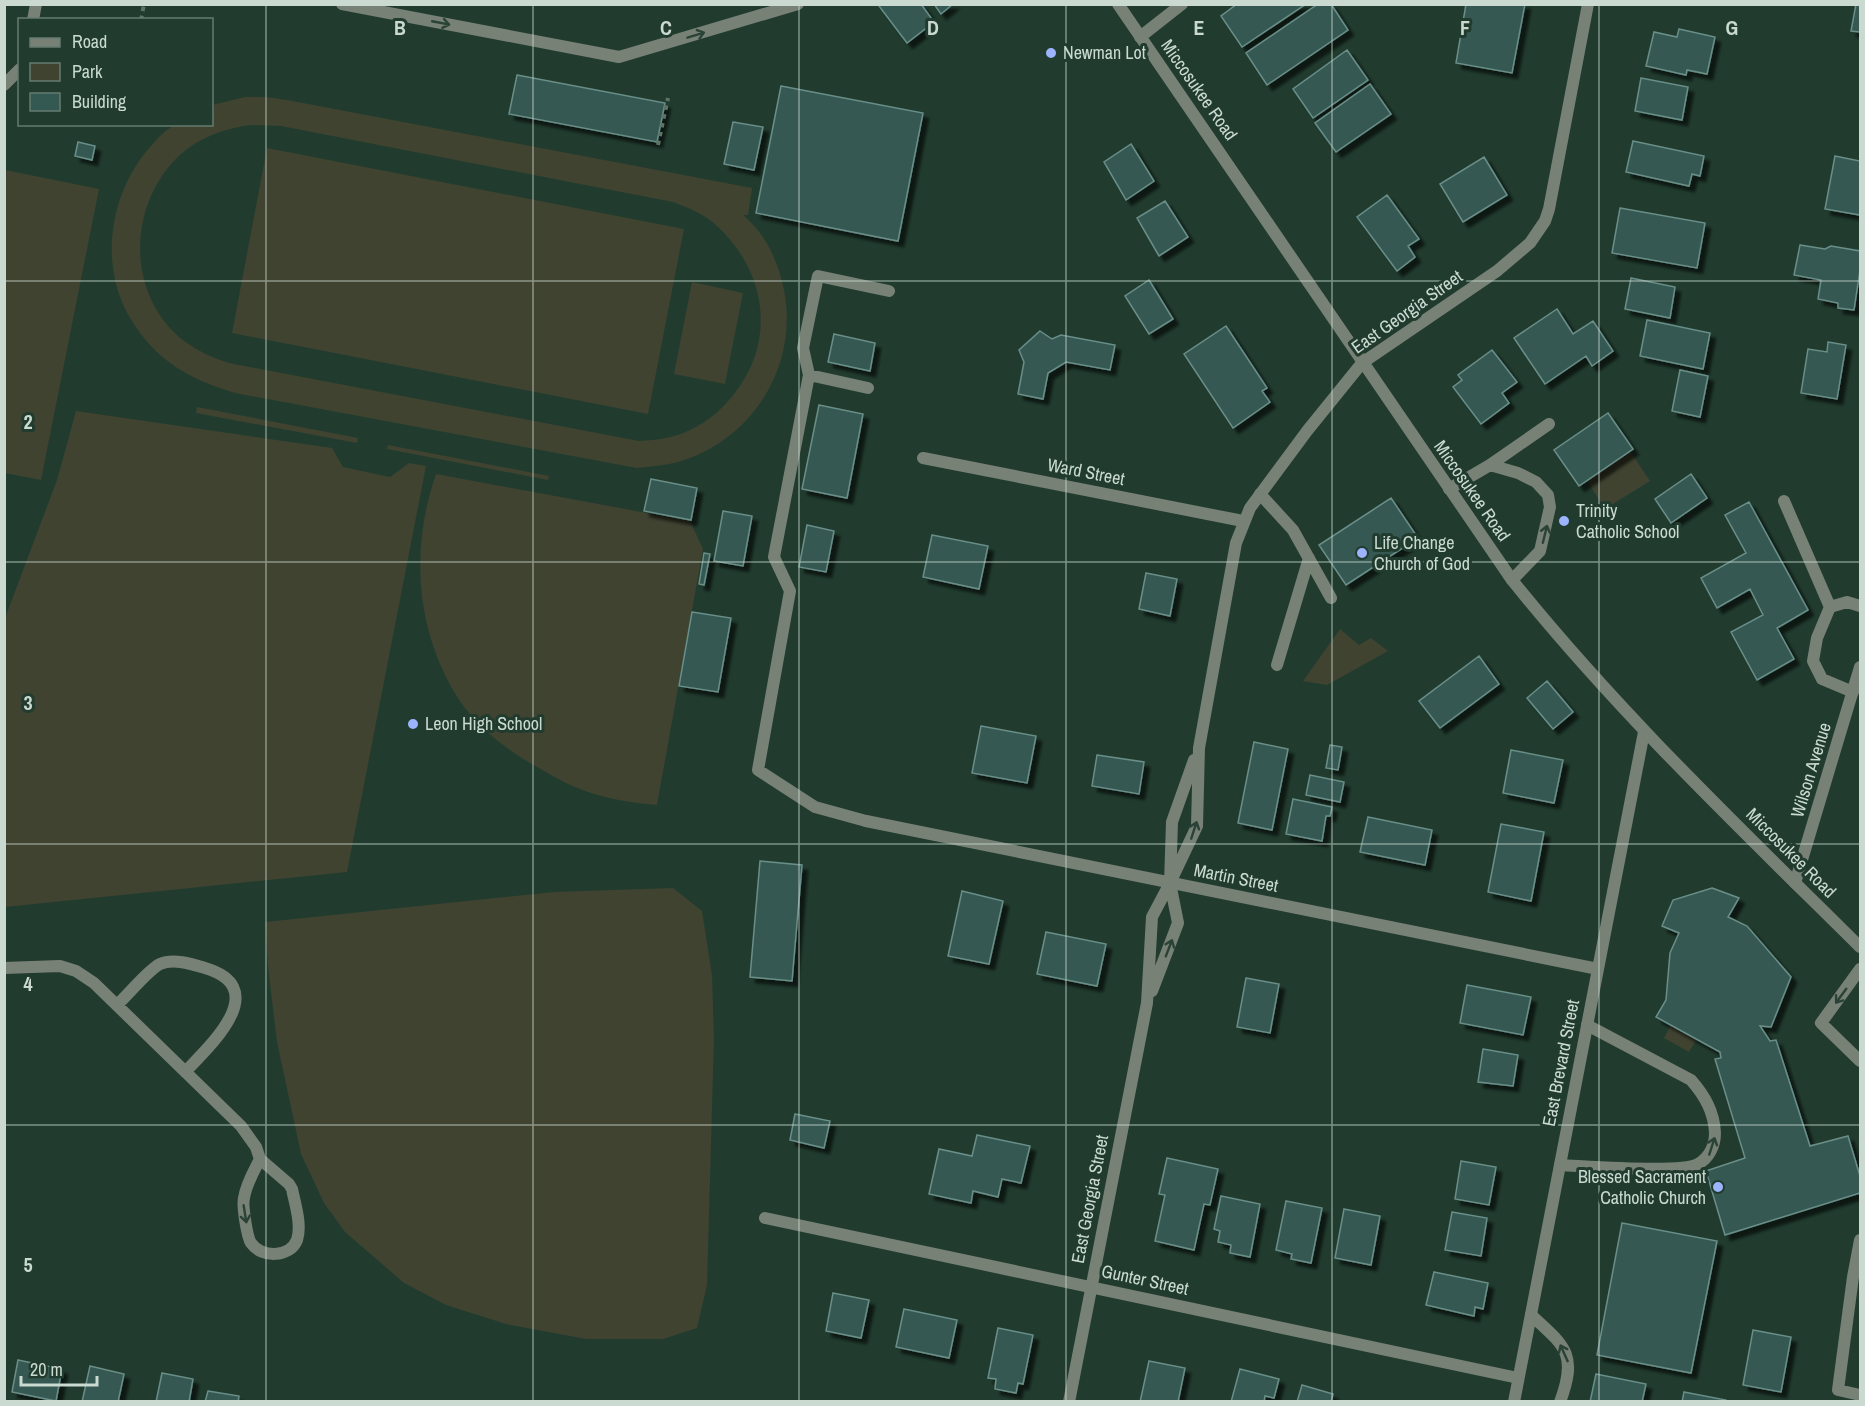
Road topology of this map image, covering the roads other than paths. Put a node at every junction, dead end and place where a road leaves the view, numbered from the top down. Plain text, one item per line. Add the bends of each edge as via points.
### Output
1 (342, 4) edge
2 (798, 4) edge
3 (1118, 4) edge
4 (1182, 4) edge
5 (1588, 4) edge
6 (1140, 36) junction
7 (18, 71) edge
8 (4, 85) edge
9 (889, 291) dead end
10 (1362, 363) junction
11 (808, 375) junction
12 (868, 388) dead end
13 (1549, 424) dead end
14 (923, 458) dead end
15 (1490, 465) junction
16 (1449, 489) junction
17 (1260, 495) junction
18 (1784, 501) dead end
19 (1243, 521) junction
20 (1309, 558) junction
21 (1512, 580) junction
22 (1331, 598) dead end
23 (1860, 606) edge
24 (1830, 607) junction
25 (1277, 665) dead end
26 (1860, 667) edge
27 (1853, 692) junction
28 (1644, 732) junction
29 (1198, 748) junction
30 (1170, 883) junction
31 (1796, 883) junction
32 (1860, 947) edge
33 (4, 968) edge
34 (1598, 969) junction
35 (1860, 969) edge
36 (1147, 1003) junction
37 (117, 1005) junction
38 (1587, 1025) junction
39 (1860, 1061) edge
40 (186, 1072) junction
41 (260, 1159) junction
42 (1560, 1165) junction
43 (765, 1218) dead end
44 (1860, 1240) edge
45 (1857, 1276) edge
46 (1092, 1287) junction
47 (1530, 1315) junction
48 (1518, 1378) junction
49 (1860, 1395) edge
50 (1068, 1401) edge
51 (1514, 1401) edge
52 (1560, 1401) edge

1 -> 2 street via 619,57
3 - 6 street, Miccosukee Road
4 - 6 street
5 - 10 street, East Georgia Street via 1545,220 1530,243 1497,271
6 - 10 street, Miccosukee Road
7 - 8 street
9 - 11 street via 818,276 803,348
10 - 16 street, Miccosukee Road
10 - 17 street, East Georgia Street
11 - 12 street
11 - 30 street, Martin Street via 774,557 790,591 758,770 815,807 866,821
13 - 15 street
14 - 19 street, Ward Street
15 - 16 street
21 -> 15 street via 1540,551 1550,507 1548,495 1536,482
16 - 21 street, Miccosukee Road
17 - 19 street, East Georgia Street
17 - 20 street via 1293,530
18 - 24 street
19 - 29 street, East Georgia Street
20 - 22 street
20 - 25 street
21 - 28 street, Miccosukee Road
23 - 24 street via 1846,602
24 - 27 street via 1817,638 1813,661 1822,679
26 - 27 street, Wilson Avenue
27 - 31 street, Wilson Avenue
28 - 31 street, Miccosukee Road
28 - 34 street, East Brevard Street
29 - 30 street, East Georgia Street via 1172,822
30 -> 29 street, East Georgia Street via 1197,826
30 - 34 street, Martin Street
30 - 36 street, East Georgia Street via 1152,917
36 -> 30 street, East Georgia Street via 1178,923
31 - 32 street, Miccosukee Road
33 - 37 street via 60,966 76,971
34 - 38 street, East Brevard Street
35 -> 39 street via 1821,1023
36 - 46 street, East Georgia Street
37 - 40 street
37 - 40 street via 158,964 168,962 214,971 233,985 235,1010 210,1047
38 - 42 street, East Brevard Street
42 -> 38 street via 1677,1170 1697,1165 1710,1154 1715,1137 1714,1119 1703,1093 1691,1080
40 - 41 street via 241,1126
41 -> 41 street via 243,1200 249,1241 264,1252 285,1253 291,1250 299,1228 292,1190
42 - 47 street, East Brevard Street
43 - 46 street, Gunter Street
44 - 45 street
45 - 49 street via 1838,1390
46 - 48 street, Gunter Street
46 - 50 street, East Georgia Street
47 - 48 street, East Brevard Street
52 -> 47 street via 1569,1367 1566,1353
48 - 51 street, East Brevard Street

